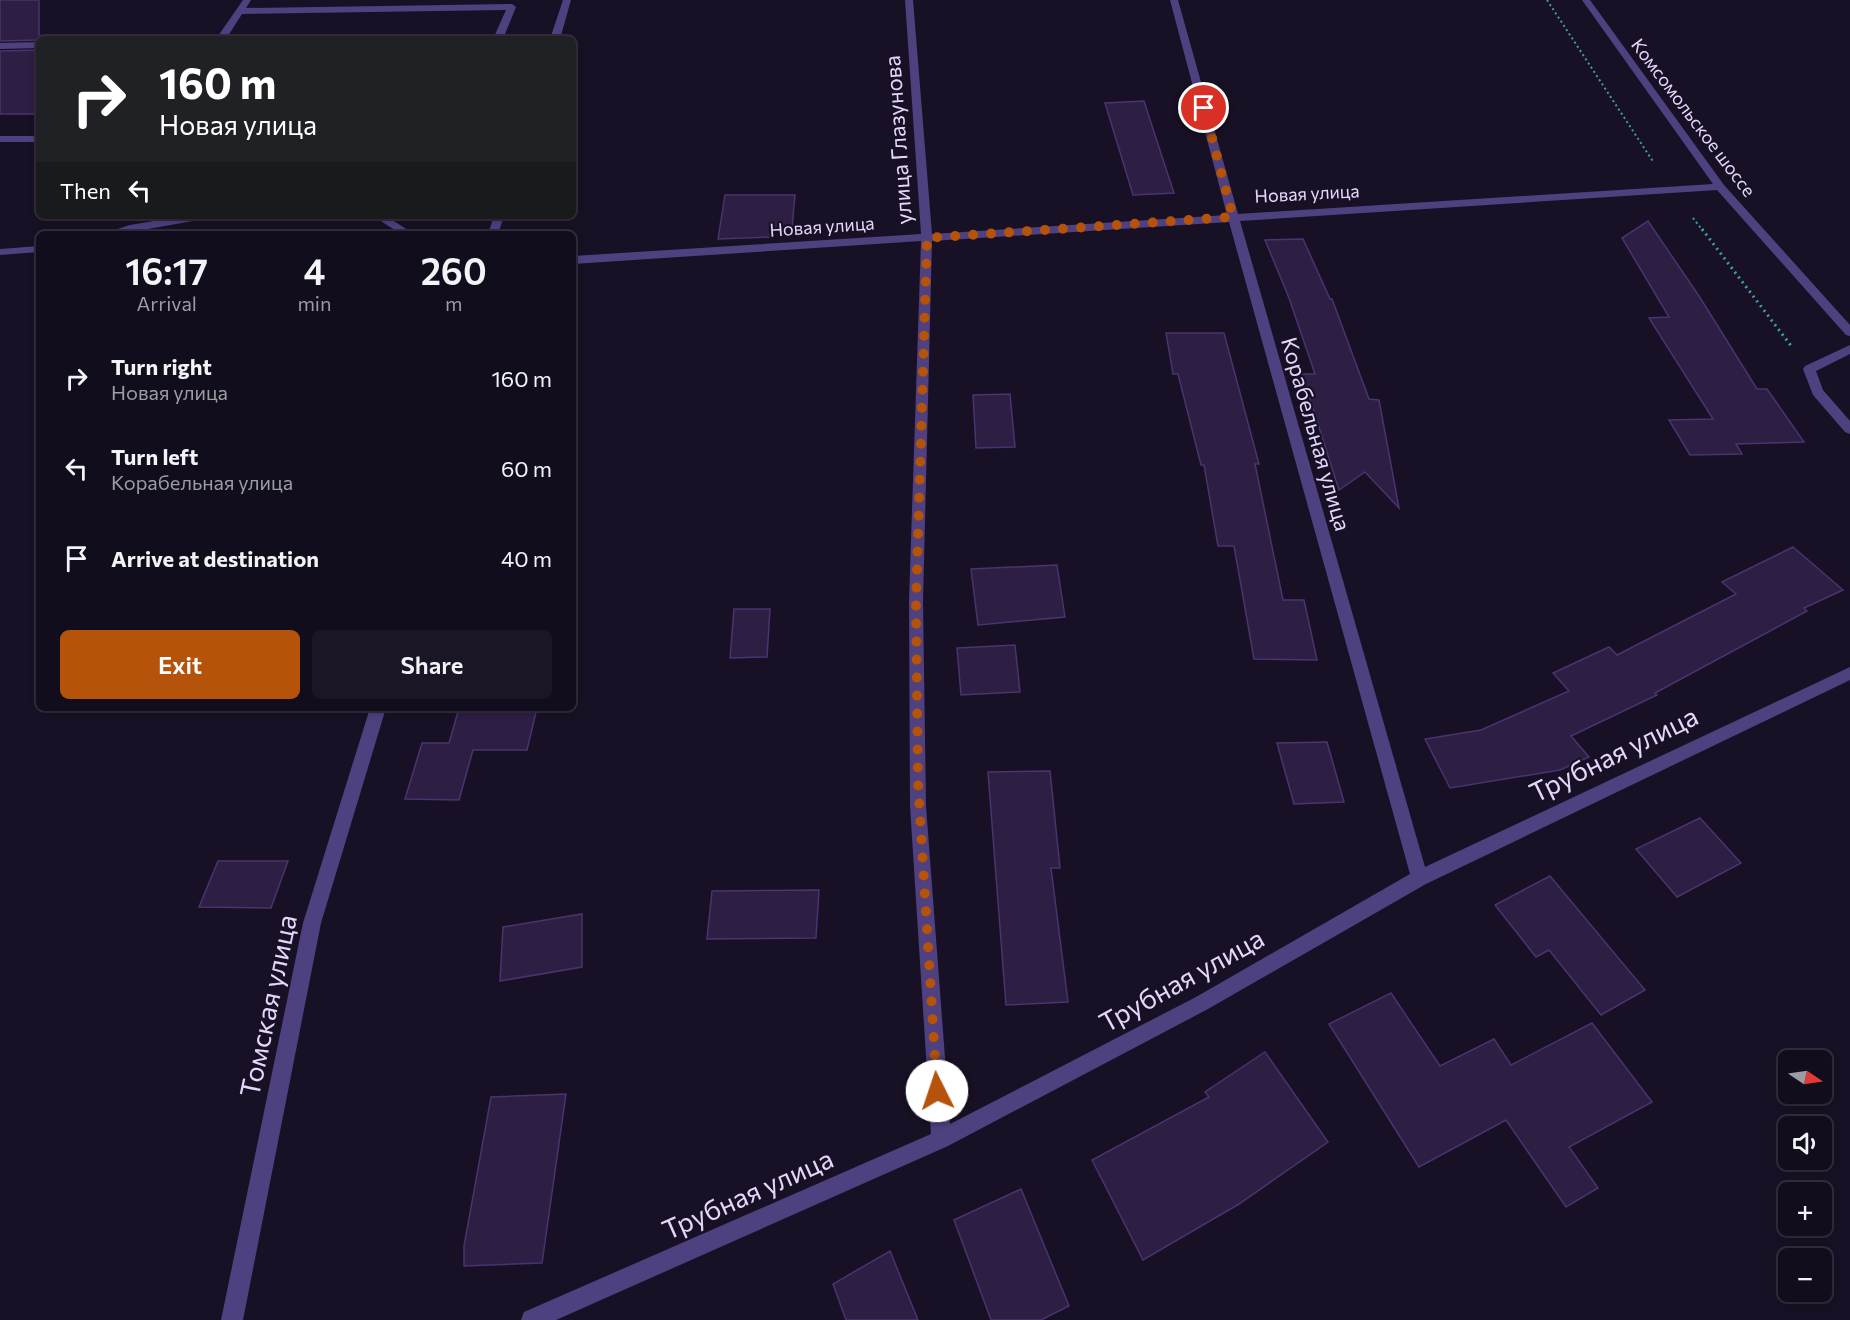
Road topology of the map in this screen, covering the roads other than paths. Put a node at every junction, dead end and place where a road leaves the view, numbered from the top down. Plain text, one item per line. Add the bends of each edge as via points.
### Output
1 (247, 0) edge
2 (567, 0) edge
3 (909, 0) edge
4 (1174, 0) edge
5 (1586, 0) edge
6 (514, 4) edge
7 (240, 11) junction
8 (223, 36) edge
9 (499, 36) edge
10 (556, 36) edge
11 (36, 45) edge
12 (0, 46) edge
13 (0, 139) edge
14 (36, 139) edge
15 (1720, 187) junction
16 (1233, 217) junction
17 (185, 219) edge
18 (383, 219) edge
19 (118, 231) edge
20 (404, 231) edge
21 (927, 238) junction
22 (36, 249) edge
23 (0, 252) edge
24 (576, 260) edge
25 (1833, 313) junction
26 (1850, 324) edge
27 (1850, 332) edge
28 (1850, 349) edge
29 (1850, 429) edge
30 (1850, 672) edge
31 (377, 711) edge
32 (1420, 878) junction
33 (940, 1139) junction
34 (232, 1320) edge
35 (532, 1320) edge

1 - 7 street
2 - 10 street
3 - 21 street, улица Глазунова
4 - 16 street, Корабельная улица
5 - 15 street, Комсомольское шоссе
6 - 7 street
6 - 9 street
7 - 8 street
11 - 12 street
13 - 14 street
15 - 16 street, Новая улица
15 - 25 street, Комсомольское шоссе
16 - 21 street, Новая улица
16 - 32 street, Корабельная улица
17 - 19 street
18 - 20 street
21 - 24 street, Новая улица
21 - 33 street, улица Глазунова via 916,602 918,806
22 - 23 street
25 - 26 street
25 - 27 street, Комсомольское шоссе
28 - 29 street via 1809,369 1817,392
30 - 32 street, Трубная улица
31 - 34 street, Томская улица via 312,923
32 - 33 street, Трубная улица via 1202,1003
33 - 35 street, Трубная улица

